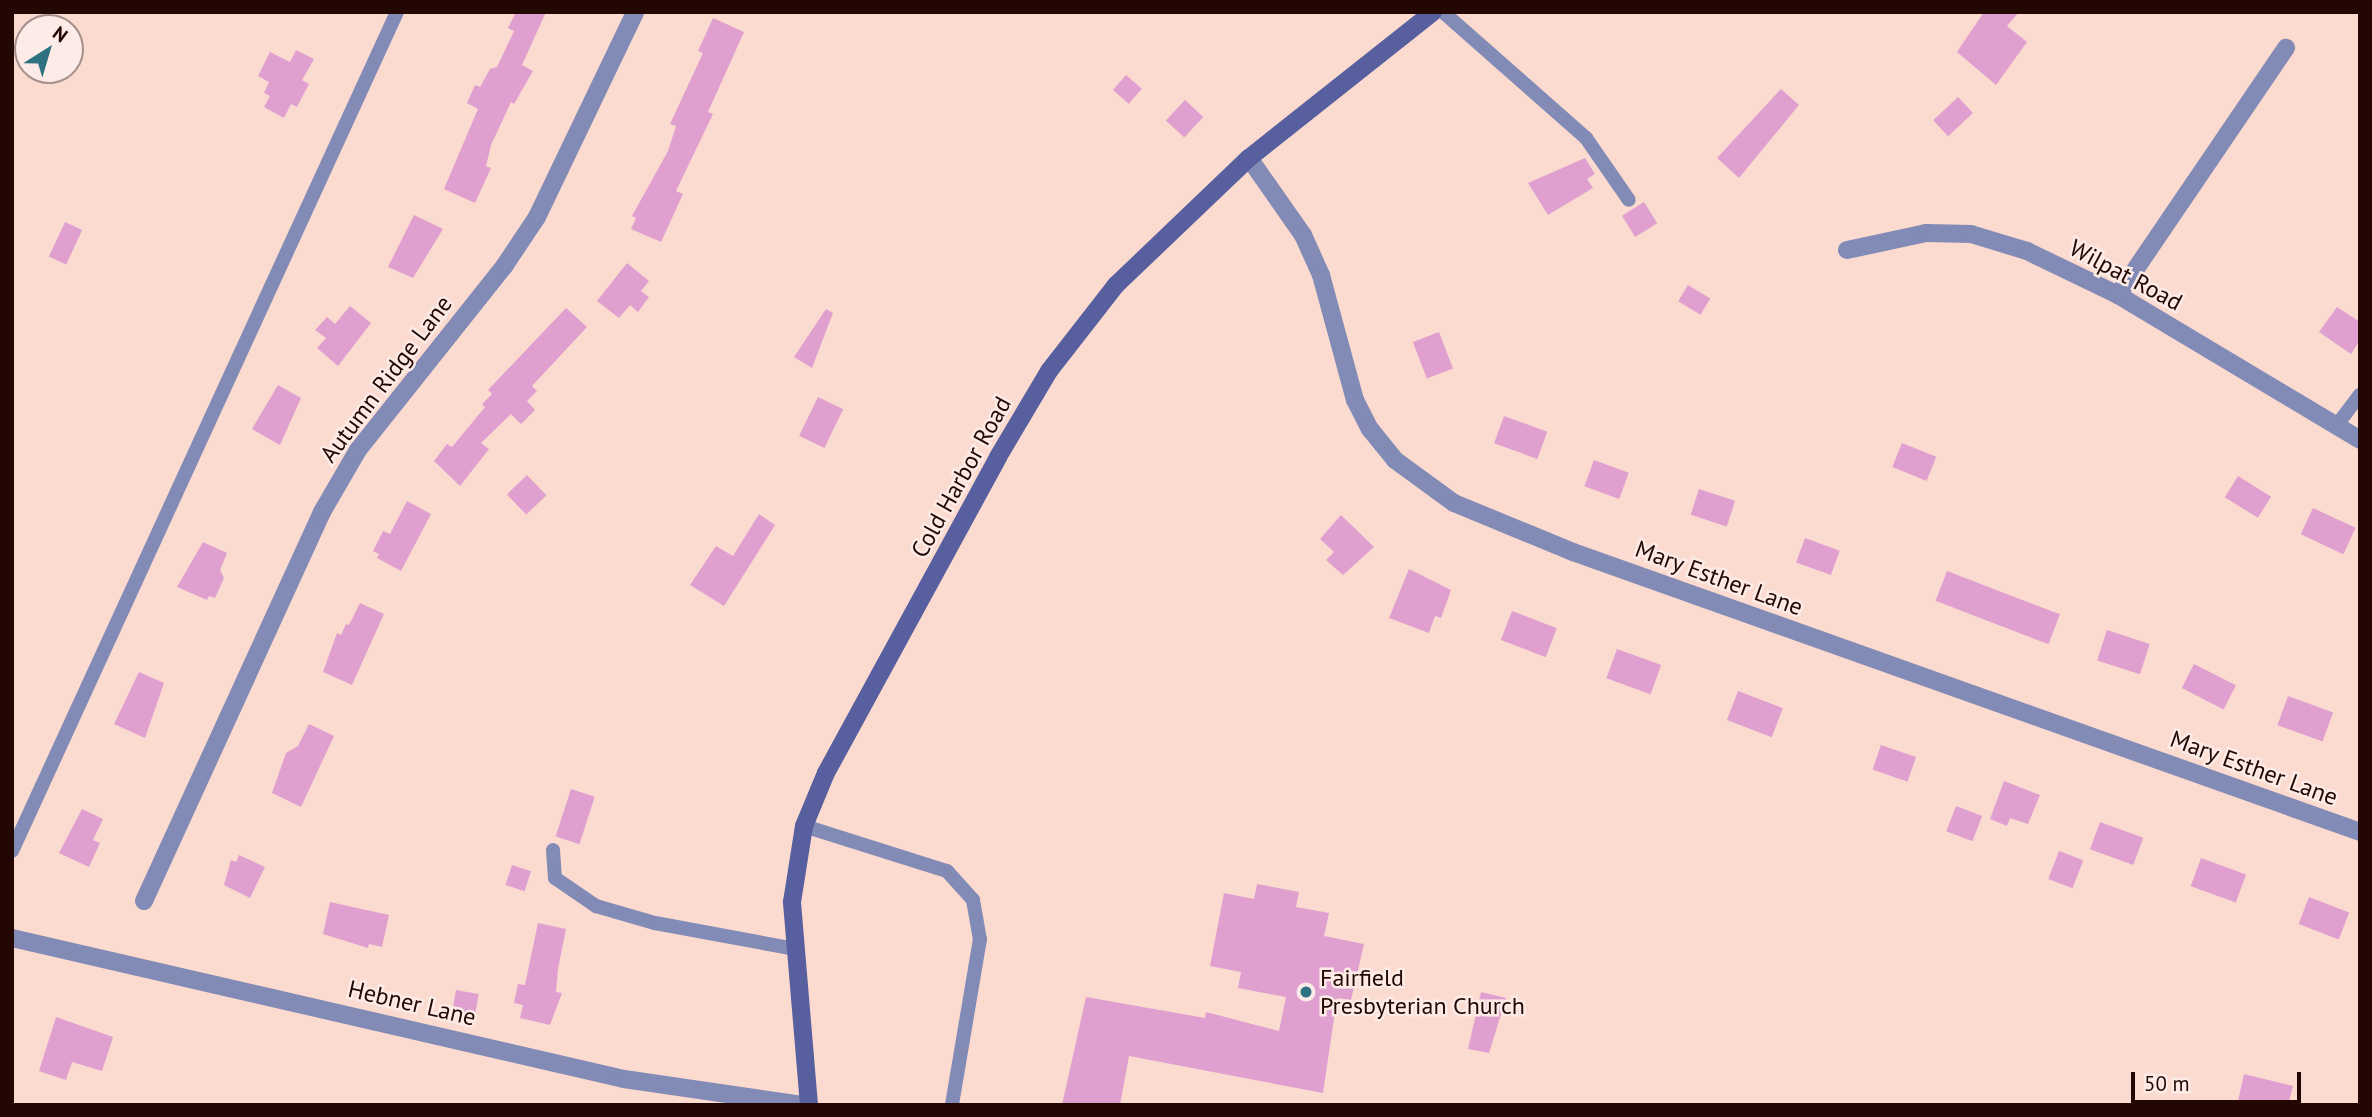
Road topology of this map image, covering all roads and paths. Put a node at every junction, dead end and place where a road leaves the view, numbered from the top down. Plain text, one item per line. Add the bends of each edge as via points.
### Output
1 (397, 12) edge
2 (635, 12) edge
3 (1433, 12) edge
4 (1443, 12) edge
5 (2286, 48) dead end
6 (1249, 158) junction
7 (1629, 200) dead end
8 (1847, 250) dead end
9 (2118, 295) junction
10 (2360, 395) edge
11 (2337, 425) junction
12 (2360, 440) edge
13 (804, 827) junction
14 (2360, 832) edge
15 (553, 850) dead end
16 (12, 851) edge
17 (144, 901) dead end
18 (12, 938) edge
19 (795, 949) junction
20 (802, 1105) edge
21 (809, 1105) edge
22 (952, 1105) edge

1 - 16 lane
2 - 17 street, Autumn Ridge Lane via 537,217 505,265 358,450 322,512
3 - 6 main road, Cold Harbor Road
4 - 7 lane via 1586,138
5 - 9 street
6 - 13 main road, Cold Harbor Road via 1116,285 1049,371 826,773
6 - 14 street, Mary Esther Lane via 1276,191 1307,245 1324,287 1344,368 1370,429 1395,460 1454,503 1573,552
8 - 9 street, Wilpat Road via 1926,233 1971,234 2027,251
9 - 11 street, Wilpat Road
10 - 11 lane
11 - 12 street, Wilpat Road
13 - 19 main road, Cold Harbor Road via 792,902
13 - 22 lane via 947,871 973,900 980,939
15 - 19 lane via 555,877 596,906 655,923
18 - 20 street, Hebner Lane via 624,1079
19 - 21 main road, Cold Harbor Road

